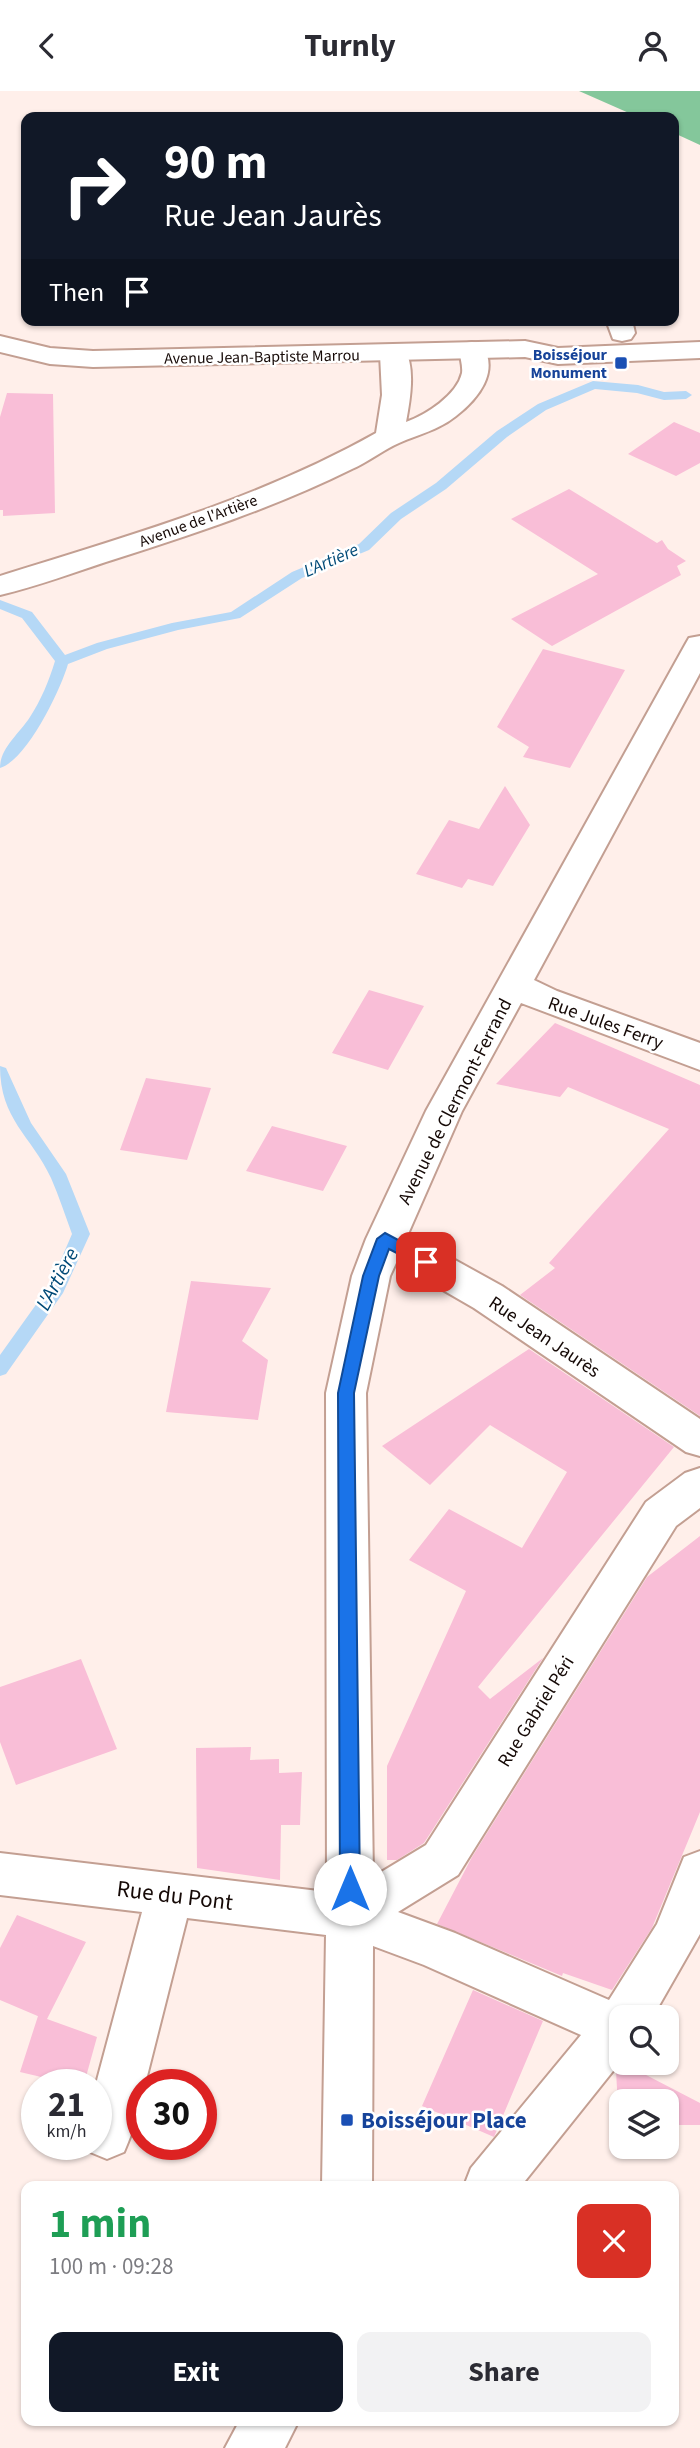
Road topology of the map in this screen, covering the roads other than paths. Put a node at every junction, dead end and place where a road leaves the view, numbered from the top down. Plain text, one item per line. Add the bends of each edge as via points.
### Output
1 (620, 327) edge
2 (700, 331) edge
3 (0, 344) edge
4 (525, 349) junction
5 (472, 350) junction
6 (700, 350) edge
7 (394, 354) junction
8 (388, 437) junction
9 (0, 586) edge
10 (700, 645) edge
11 (512, 984) junction
12 (700, 1057) edge
13 (385, 1239) junction
14 (700, 1440) edge
15 (700, 1485) edge
16 (700, 1872) edge
17 (0, 1874) edge
18 (170, 1894) junction
19 (350, 1916) junction
20 (633, 2005) edge
21 (609, 2018) edge
22 (609, 2039) edge
23 (112, 2116) edge
24 (347, 2181) edge
25 (493, 2181) edge
26 (268, 2426) edge
27 (252, 2448) edge

1 - 2 street
1 - 4 street via 556,336
3 - 7 street, Avenue Jean-Baptiste Marrou via 50,356 93,359
4 - 5 street, Avenue Jean-Baptiste Marrou
4 - 6 street via 558,356
5 - 7 street, Avenue Jean-Baptiste Marrou
5 - 8 street, Avenue de l'Artière via 476,371 470,387 424,425
7 - 8 street via 397,407
8 - 9 street, Avenue de l'Artière via 270,495
10 - 11 street, Avenue de Clermont-Ferrand
11 - 12 street, Rue Jules Ferry
11 - 13 street, Avenue de Clermont-Ferrand via 444,1111
13 - 14 street, Rue Jean Jaurès via 488,1297
13 - 19 street, Avenue de Clermont-Ferrand via 371,1276 346,1393
15 - 19 street, Rue Gabriel Péri via 661,1514 442,1860
16 - 20 street via 676,1936
17 - 18 street, Rue du Pont
18 - 19 street, Rue du Pont
18 - 23 street
19 - 21 street, Rue du Pont
19 - 24 street, Avenue de Clermont-Ferrand
22 - 25 street
26 - 27 street

